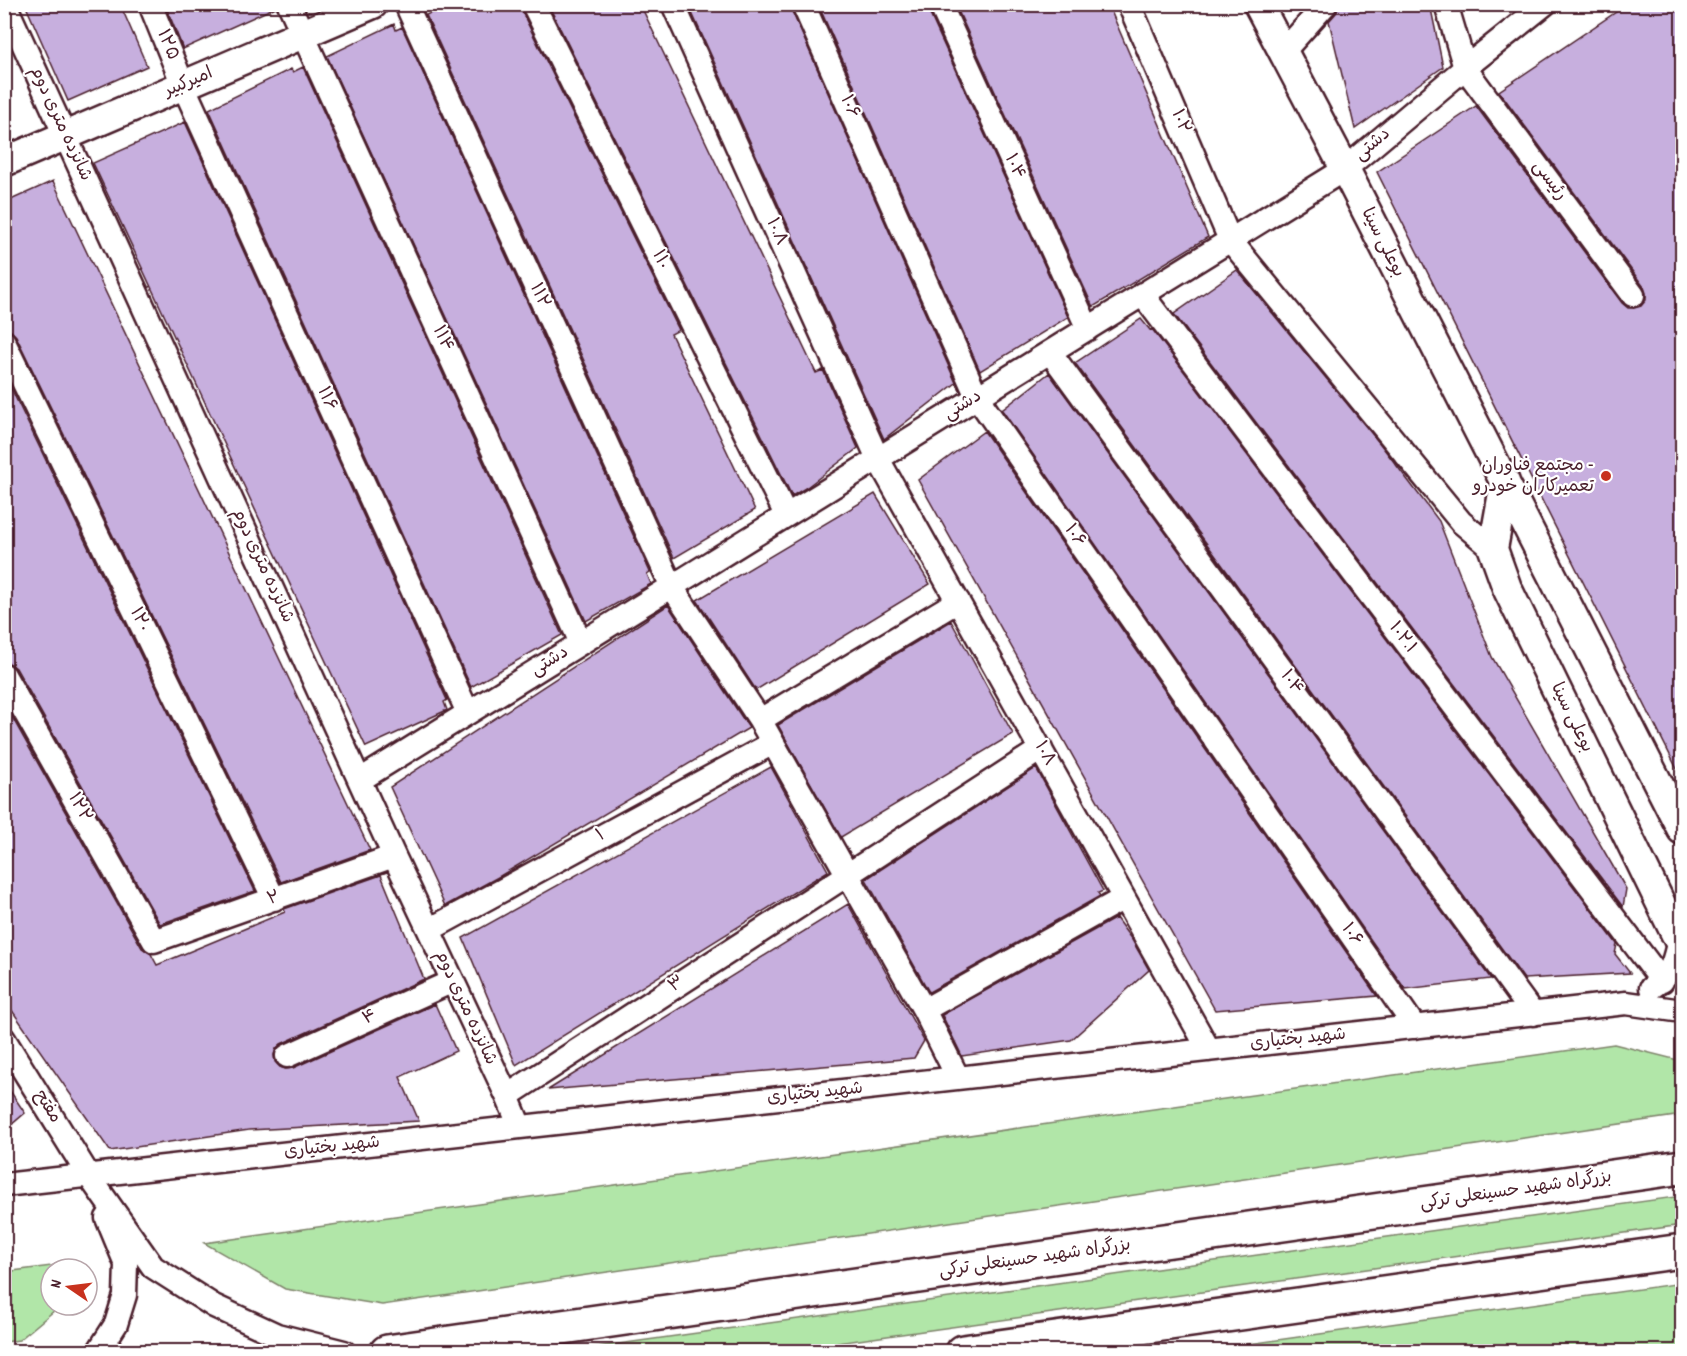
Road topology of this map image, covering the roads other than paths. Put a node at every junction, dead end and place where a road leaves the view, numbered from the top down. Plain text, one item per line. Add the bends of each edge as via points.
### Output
1 (5, 4) edge
2 (150, 4) edge
3 (289, 4) edge
4 (373, 4) edge
5 (406, 4) edge
6 (533, 4) edge
7 (673, 4) edge
8 (803, 4) edge
9 (940, 4) edge
10 (1129, 4) edge
11 (1258, 4) edge
12 (1326, 4) edge
13 (1446, 4) edge
14 (1545, 4) edge
15 (302, 35) junction
16 (1282, 52) junction
17 (1465, 68) junction
18 (183, 86) junction
19 (65, 136) junction
20 (4, 162) edge
21 (1345, 169) junction
22 (1230, 240) junction
23 (1142, 294) junction
24 (1633, 295) dead end
25 (1088, 329) junction
26 (4, 342) edge
27 (1050, 352) junction
28 (977, 397) junction
29 (878, 459) junction
30 (1505, 482) junction
31 (786, 515) junction
32 (1492, 549) junction
33 (672, 587) junction
34 (958, 601) junction
35 (582, 643) junction
36 (4, 675) edge
37 (468, 713) junction
38 (760, 720) junction
39 (773, 743) junction
40 (1041, 749) junction
41 (360, 780) junction
42 (1683, 830) edge
43 (394, 856) junction
44 (848, 874) junction
45 (1124, 898) junction
46 (274, 899) junction
47 (429, 930) junction
48 (154, 942) joint
49 (1681, 943) edge
50 (453, 981) junction
51 (1662, 981) junction
52 (1626, 1003) junction
53 (924, 1010) junction
54 (1683, 1011) edge
55 (1533, 1014) junction
56 (1415, 1027) junction
57 (4, 1039) edge
58 (1209, 1050) junction
59 (287, 1056) dead end
60 (958, 1078) junction
61 (507, 1096) junction
62 (520, 1127) junction
63 (1682, 1166) edge
64 (89, 1176) junction
65 (4, 1185) edge
66 (1683, 1251) edge
67 (98, 1352) edge
68 (344, 1352) edge
69 (387, 1352) edge
70 (963, 1352) edge

1 - 19 street, شانزده متری دوم
2 - 18 street, ۱۲۵
3 - 15 street, ۱۱۴
4 - 15 main road, امیرکبیر
5 - 33 street, ۱۱۲
6 - 31 street, ۱۱۰
7 - 29 street, ۱۰.۸
8 - 28 street, ۱۰۶
9 - 25 street, ۱۰۴
10 - 22 street, ۱۰۲
11 - 16 main road, بوعلی سینا
12 - 16 street
13 - 17 street, رئیسی
14 - 17 street, دشتی
15 - 18 main road, امیرکبیر
15 - 35 street, ۱۱۴
16 - 21 main road, بوعلی سینا
17 - 21 street, دشتی
17 - 24 street, رئیسی
18 - 19 main road, امیرکبیر
18 - 37 street, ۱۱۶
19 - 20 main road, امیرکبیر
19 - 41 street, شانزده متری دوم
21 - 22 street, دشتی
21 - 30 main road, بوعلی سینا
22 - 23 street, دشتی
22 - 32 street, ۱۰۲ via 1461,522
23 - 25 street, دشتی
23 - 51 street, ۱۰۲.۱
25 - 27 street, دشتی
26 - 46 street, ۱۲۰
27 - 28 street, دشتی
27 - 55 street, ۱۰۴
28 - 29 street, دشتی
28 - 56 street, ۱۰۶
29 - 31 street, دشتی
29 - 34 street, ۱۰۸
30 - 32 main road
30 - 42 main road, بوعلی سینا
31 - 33 street, دشتی
32 - 49 main road, بوعلی سینا
33 - 35 street, دشتی
33 - 38 street, ۱۱۲
34 - 38 street
34 - 40 street, ۱۰۸
35 - 37 street, دشتی
36 - 48 street, ۱۲۲
37 - 41 street, دشتی
38 - 39 street, ۱۱۲
39 - 44 street, ۱۱۲
39 - 47 street, ۱
40 - 44 street, ۳
40 - 45 street, ۱۰۸
41 - 43 street, شانزده متری دوم
43 - 46 street, ۲
43 - 47 street, شانزده متری دوم
44 - 53 street, ۱۱۲
44 - 61 street, ۳
45 - 53 street
45 - 58 street, ۱۰۸
46 - 48 street, ۲
47 - 50 street, شانزده متری دوم
49 - 51 street via 1672,969
50 - 59 street, ۴
50 - 61 street, شانزده متری دوم
51 - 52 street
52 - 54 street
52 - 55 street, شهید بختیاری
53 - 60 street, ۱۱۲
55 - 56 street, شهید بختیاری
56 - 58 street, شهید بختیاری
57 - 64 street, مفتح
58 - 60 street, شهید بختیاری
60 - 62 street, شهید بختیاری
61 - 62 street, شانزده متری دوم
62 - 64 street, شهید بختیاری
63 - 69 highway, بزرگراه شهید حسینعلی ترکی
64 - 65 street, شهید بختیاری
64 - 67 street via 126,1264 125,1295 116,1324
64 - 68 street via 153,1267 214,1305 277,1335
66 - 70 highway

